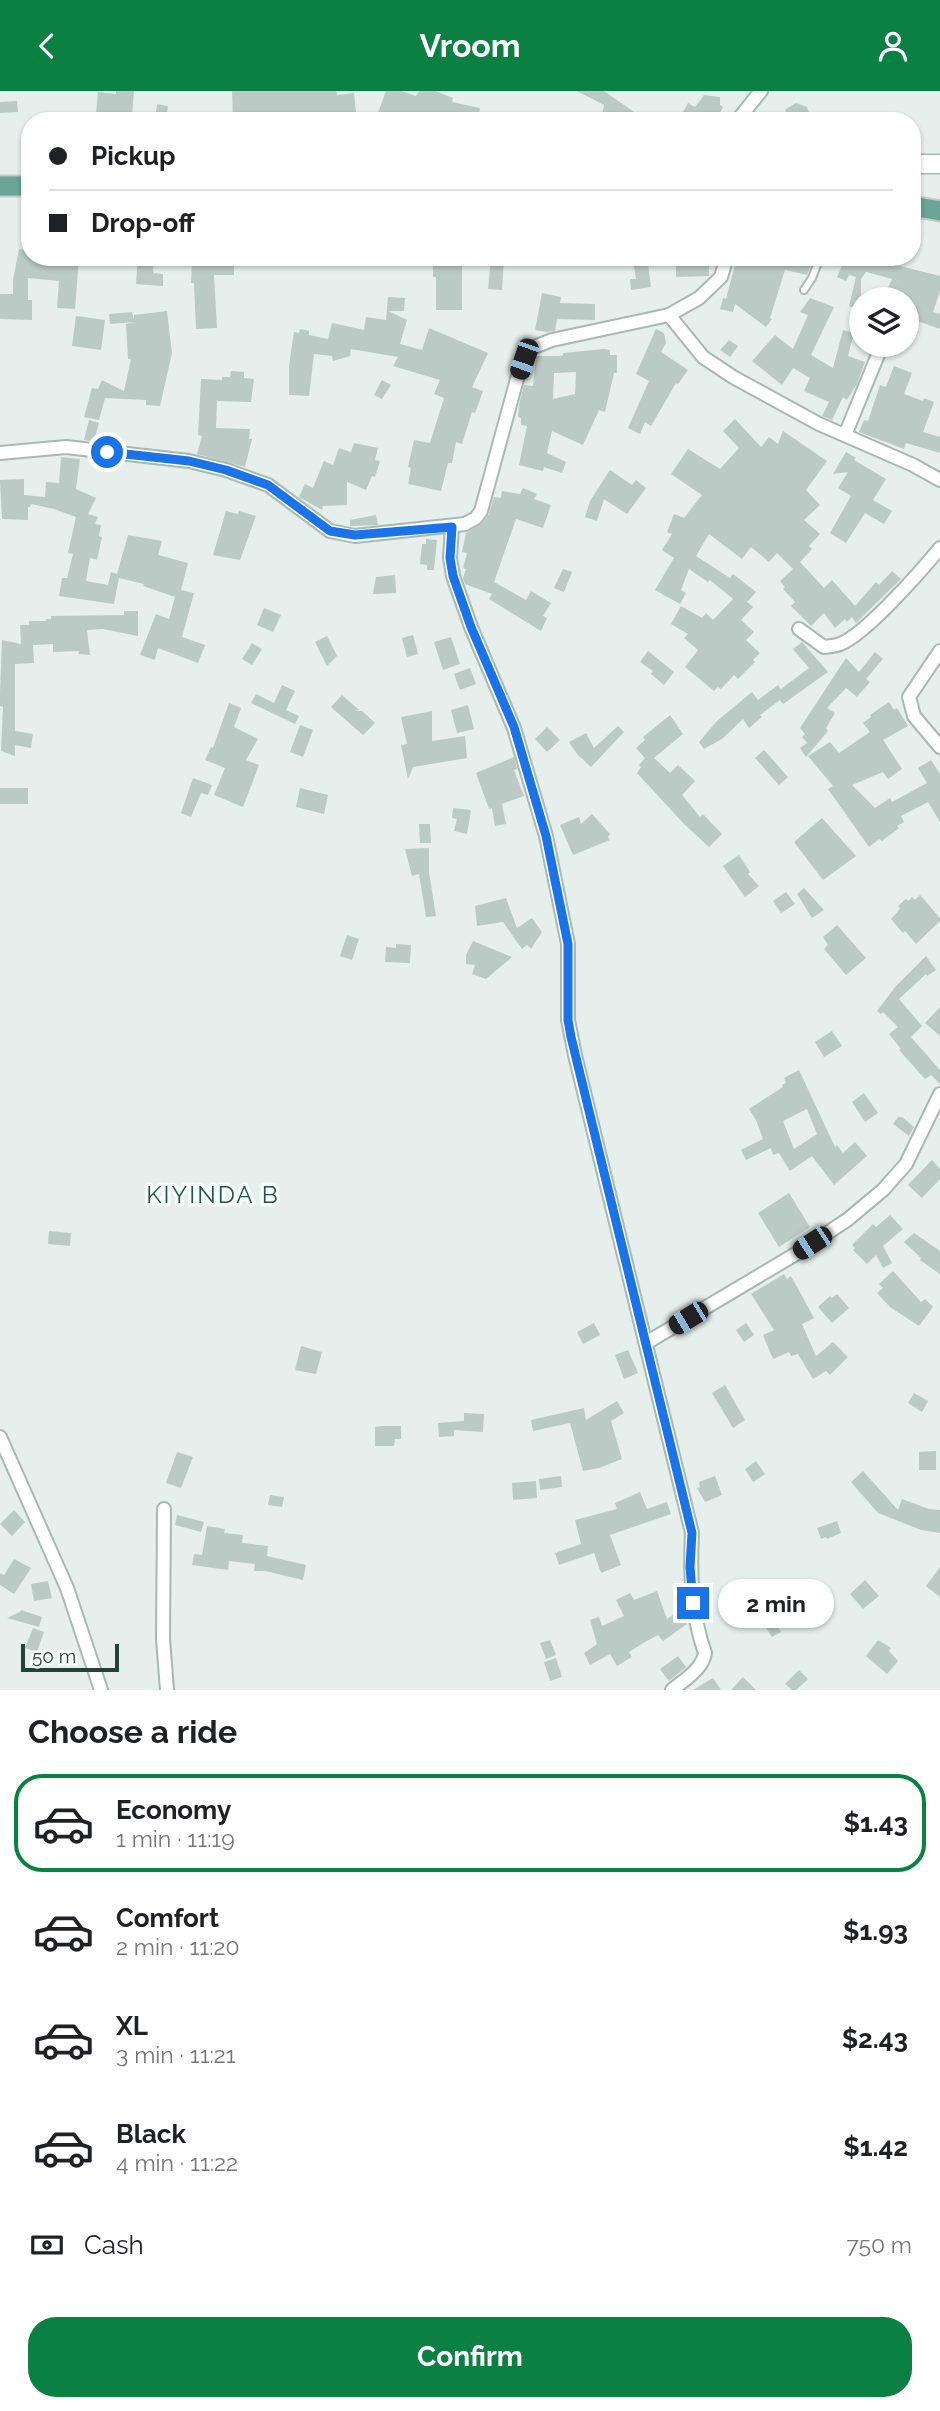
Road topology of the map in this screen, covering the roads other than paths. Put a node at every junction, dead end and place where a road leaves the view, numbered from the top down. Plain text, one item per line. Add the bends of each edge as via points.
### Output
1 (761, 91) edge
2 (744, 112) edge
3 (921, 164) edge
4 (940, 164) edge
5 (0, 186) edge
6 (21, 186) edge
7 (921, 208) edge
8 (940, 211) edge
9 (724, 266) edge
10 (817, 266) edge
11 (804, 290) dead end
12 (669, 315) junction
13 (877, 357) edge
14 (845, 435) junction
15 (0, 453) edge
16 (940, 480) edge
17 (452, 527) junction
18 (940, 548) edge
19 (799, 629) dead end
20 (940, 651) edge
21 (940, 747) edge
22 (940, 1094) edge
23 (646, 1343) junction
24 (0, 1437) edge
25 (164, 1509) dead end
26 (101, 1690) edge
27 (167, 1690) edge
28 (672, 1690) edge

1 - 2 street
3 - 4 main road
5 - 6 main road
7 - 8 main road
9 - 12 street via 721,277 699,298
10 - 11 lane
12 - 14 street via 703,357
12 - 17 street via 529,349 481,511 476,518
13 - 14 street
14 - 16 street
15 - 17 street via 66,447 189,461 268,485 330,531 341,534
17 - 23 street via 453,576 514,727 546,836 568,944 568,1020
18 - 19 street via 896,597 840,644 824,647
20 - 21 street via 909,697 914,716
22 - 23 street via 905,1164 883,1190 794,1255
23 - 28 street via 692,1533 693,1603 705,1653 695,1671
24 - 26 street via 67,1588
25 - 27 street

